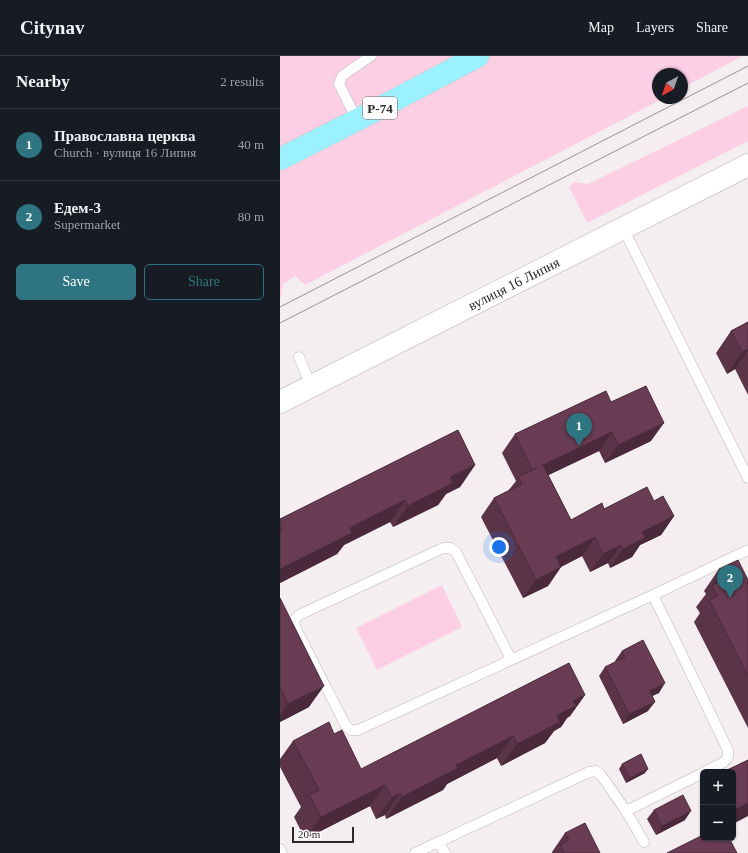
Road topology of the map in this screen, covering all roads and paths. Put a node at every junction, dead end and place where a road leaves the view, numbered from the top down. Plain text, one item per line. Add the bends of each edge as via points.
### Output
1 (371, 56) edge
2 (478, 56) edge
3 (357, 120) junction
4 (280, 159) edge
5 (748, 165) edge
6 (624, 228) junction
7 (299, 357) dead end
8 (311, 386) junction
9 (280, 402) edge
10 (748, 478) edge
11 (748, 550) edge
12 (653, 595) junction
13 (511, 659) junction
14 (710, 769) edge
15 (700, 774) edge
16 (626, 811) junction
17 (644, 842) dead end
18 (439, 843) junction
19 (280, 849) edge
20 (282, 853) edge
21 (415, 853) edge
22 (445, 853) edge

1 - 3 lane via 342,76 339,84
2 - 3 main road, Р-74
3 - 4 main road, Р-74
5 - 6 street, вулиця 16 Липня
6 - 8 street, вулиця 16 Липня
6 - 10 lane
7 - 8 lane
8 - 9 street, вулиця 16 Липня
11 - 12 lane
12 - 13 lane
12 - 14 lane via 728,750 728,757 724,762
13 - 13 lane via 456,552 450,548 443,548 306,611 294,620 298,634 346,726 351,730 358,730
15 - 16 lane
16 - 17 lane
16 - 18 lane via 601,775 596,771 589,772
18 - 21 lane
18 - 22 lane
19 - 20 lane

